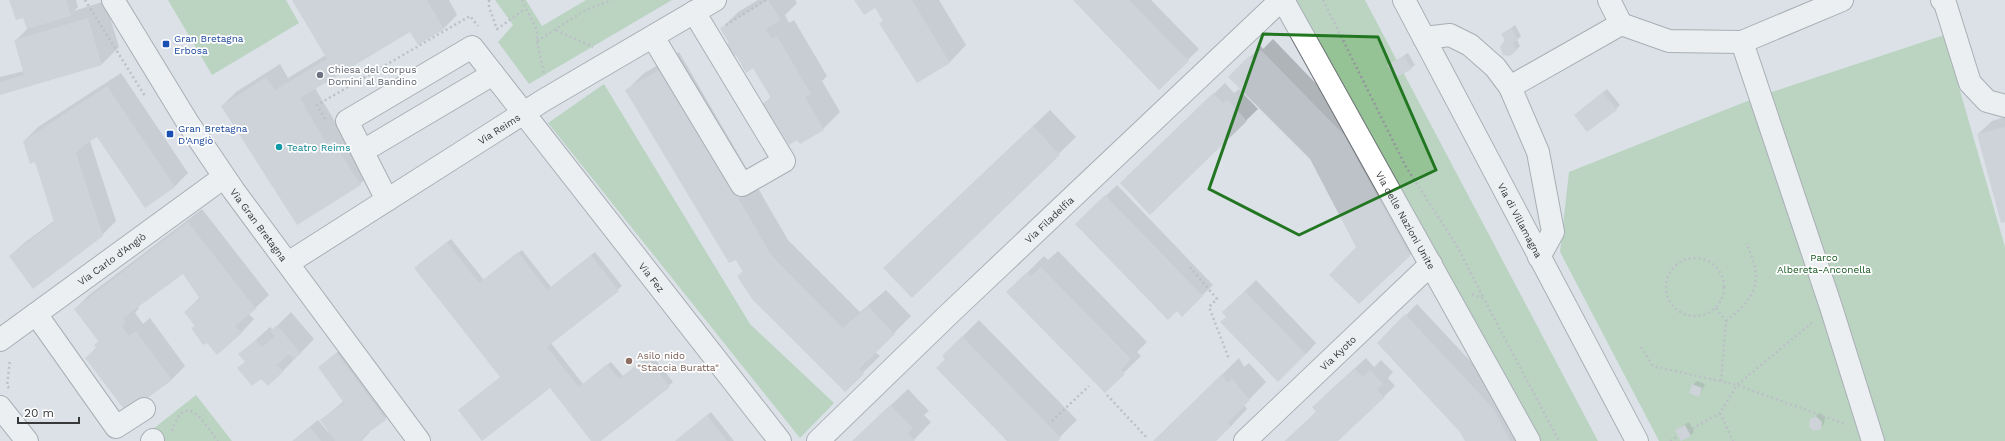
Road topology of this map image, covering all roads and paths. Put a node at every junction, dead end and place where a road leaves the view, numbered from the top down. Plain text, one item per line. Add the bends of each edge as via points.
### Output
1 (113, 0) edge
2 (489, 0) edge
3 (522, 0) edge
4 (612, 0) edge
5 (715, 0) edge
6 (766, 0) edge
7 (1282, 0) edge
8 (1323, 0) edge
9 (1404, 0) edge
10 (1609, 0) edge
11 (1942, 0) edge
12 (1829, 3) edge
13 (526, 9) junction
14 (694, 12) junction
15 (1621, 24) junction
16 (720, 28) dead end
17 (555, 29) junction
18 (652, 37) junction
19 (1424, 38) junction
20 (537, 41) junction
21 (1742, 42) junction
22 (597, 49) dead end
23 (493, 74) junction
24 (545, 80) dead end
25 (1510, 87) junction
26 (2005, 106) edge
27 (523, 113) junction
28 (363, 151) junction
29 (224, 177) junction
30 (387, 200) junction
31 (1746, 243) dead end
32 (1539, 257) junction
33 (288, 264) junction
34 (1431, 264) junction
35 (1190, 267) dead end
36 (1465, 291) dead end
37 (1484, 299) junction
38 (1831, 307) junction
39 (1716, 308) junction
40 (36, 314) junction
41 (1726, 321) junction
42 (1641, 347) dead end
43 (5, 348) edge
44 (1229, 359) dead end
45 (1721, 381) junction
46 (1737, 385) junction
47 (1089, 386) dead end
48 (1107, 395) dead end
49 (5, 399) edge
50 (144, 409) dead end
51 (1720, 413) junction
52 (1052, 422) dead end
53 (1688, 431) dead end
54 (1678, 436) dead end
55 (159, 438) edge
56 (1147, 438) dead end
57 (1876, 438) edge
58 (27, 441) edge
59 (218, 441) edge
60 (419, 441) edge
61 (780, 441) edge
62 (818, 441) edge
63 (1245, 441) edge
64 (1529, 441) edge
65 (1559, 441) edge
66 (1637, 441) edge
67 (1670, 441) edge
68 (1733, 441) edge

1 - 29 street, Via Gran Bretagna
2 - 13 path via 497,29
3 - 13 path
4 - 17 path via 584,11
5 - 14 street, Via Reims
6 - 16 path
7 - 34 street, Via delle Nazioni Unite
7 - 62 street, Via Filadelfia via 948,314
8 - 37 path via 1406,167 1457,246
9 - 19 street, Via di Villamagna
10 - 15 street
11 - 26 street via 1970,83 1987,101
12 - 21 street
13 - 20 path via 537,30
14 - 18 street, Via Reims
14 - 18 street via 784,161 742,185
15 - 21 street via 1670,41
15 - 25 street
17 - 20 path
17 - 22 path
18 - 27 street, Via Reims
19 - 25 street via 1450,35 1470,45
19 - 32 street, Via di Villamagna
20 - 24 path
21 - 38 street
23 - 27 street, Via Fez
23 - 28 street
23 - 28 street, Via Fez via 472,47 360,113 347,121
25 - 32 street via 1538,152 1553,232
27 - 30 street, Via Reims
27 - 61 street, Via Fez
28 - 30 street
29 - 33 street, Via Gran Bretagna
29 - 40 street, Via Carlo d'Angiò
30 - 33 street, Via Reims
31 - 41 path via 1755,264 1756,281 1749,300
32 - 66 street, Via di Villamagna
33 - 60 street, Via Gran Bretagna
34 - 63 street, Via Kyoto
34 - 64 street, Via delle Nazioni Unite
35 - 44 path via 1217,299 1210,307
36 - 37 path
37 - 65 path
38 - 46 path
38 - 57 street
39 - 39 path via 1702,316 1683,314 1674,308 1666,290 1669,276 1677,264 1694,258 1703,259 1719,269 1725,287
39 - 41 path
40 - 43 street, Via Carlo d'Angiò
40 - 50 street via 116,427
41 - 45 path
42 - 45 path via 1653,366
43 - 49 path
45 - 46 path
46 - 51 path
46 - 57 path
47 - 52 path
48 - 56 path
49 - 58 street
51 - 53 path
51 - 68 path
54 - 67 path
55 - 59 path via 180,414 190,410 198,415

